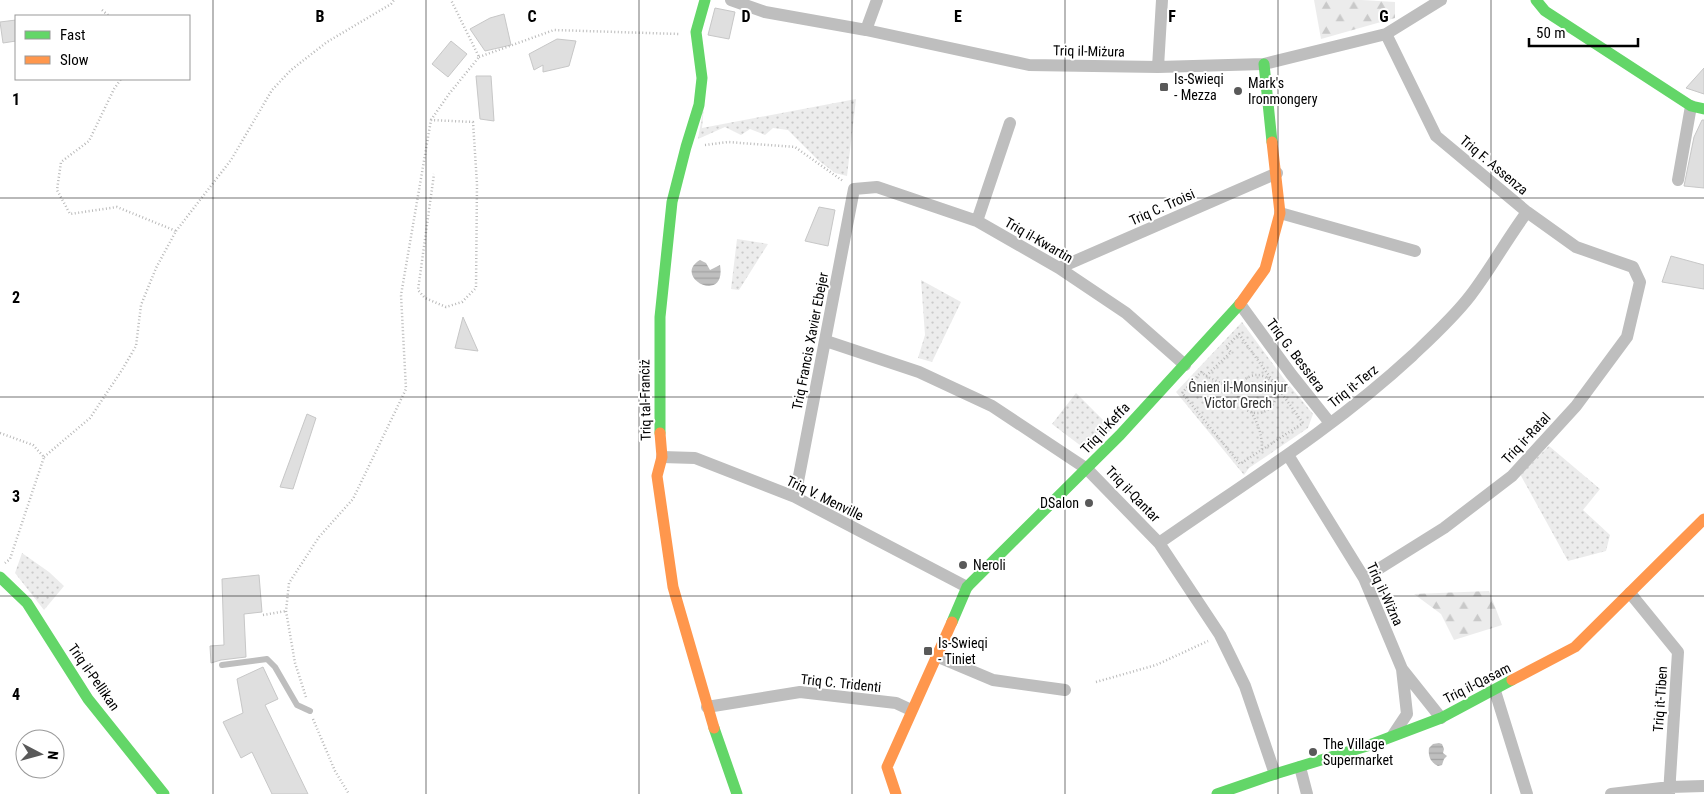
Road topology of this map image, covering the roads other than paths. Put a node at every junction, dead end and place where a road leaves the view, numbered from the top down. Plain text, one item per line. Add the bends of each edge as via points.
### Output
1 (705, 0) edge
2 (731, 0) edge
3 (877, 0) edge
4 (1162, 0) edge
5 (1438, 0) edge
6 (1536, 0) edge
7 (866, 30) junction
8 (1386, 34) junction
9 (1264, 64) junction
10 (1158, 67) junction
11 (1691, 106) junction
12 (1704, 108) edge
13 (1010, 123) dead end
14 (1277, 173) junction
15 (1678, 180) dead end
16 (854, 190) joint
17 (1526, 212) junction
18 (1280, 213) junction
19 (977, 221) junction
20 (1415, 251) dead end
21 (1633, 267) joint
22 (1059, 268) junction
23 (1240, 304) junction
24 (826, 341) junction
25 (1184, 365) junction
26 (1330, 424) junction
27 (1288, 456) junction
28 (662, 458) junction
29 (1087, 468) junction
30 (795, 497) junction
31 (1704, 520) edge
32 (1159, 543) junction
33 (0, 577) edge
34 (1364, 578) junction
35 (967, 587) junction
36 (1630, 593) junction
37 (936, 656) junction
38 (222, 665) dead end
39 (1402, 669) junction
40 (1065, 690) dead end
41 (1494, 691) junction
42 (707, 707) junction
43 (912, 710) junction
44 (310, 711) road end
45 (1441, 718) junction
46 (1393, 735) junction
47 (1300, 767) junction
48 (1275, 774) junction
49 (1704, 786) edge
50 (1669, 790) edge
51 (1223, 793) edge
52 (164, 794) edge
53 (738, 794) edge
54 (896, 794) edge
55 (1308, 794) edge
56 (1527, 794) edge
57 (1611, 794) edge

1 - 28 street, Triq tal-Franċiż via 696,32 702,78 700,105 672,202 660,317
2 - 7 street, Triq il-Miżura via 765,12
3 - 7 street
4 - 10 street
5 - 8 street, Triq il-Miżura
6 - 11 street via 1545,10
7 - 10 street, Triq il-Miżura via 1029,65
8 - 9 street, Triq il-Miżura
8 - 17 street, Triq F. Assenza via 1436,136
9 - 10 street, Triq il-Miżura
9 - 14 street, Triq il-Keffa
11 - 12 street
11 - 15 street
13 - 19 street
14 - 18 street, Triq il-Keffa
14 - 22 street, Triq C. Troisi
16 - 19 street, Triq il-Kwartin via 877,186
16 - 24 street, Triq Francis Xavier Ebejer
17 - 21 street, Triq F. Assenza via 1576,247
17 - 26 street, Triq it-Terz via 1469,297 1381,385
18 - 20 street
18 - 23 street, Triq il-Keffa via 1265,269
19 - 22 street, Triq il-Kwartin
21 - 34 street, Triq ir-Ratal via 1640,282 1627,337 1576,406 1512,476 1444,528
22 - 25 street, Triq il-Kwartin via 1126,313
23 - 25 street, Triq il-Keffa
23 - 26 street, Triq G. Bessiera
24 - 29 street, Triq il-Qantar via 919,372 992,406
24 - 30 street, Triq Francis Xavier Ebejer
25 - 29 street, Triq il-Keffa
26 - 27 street, Triq it-Terz
27 - 32 street, Triq it-Terz
27 - 34 street, Triq il-Wiżna
28 - 30 street, Triq V. Menville via 695,458
28 - 42 street, Triq tal-Franċiż via 657,476 673,587
29 - 32 street, Triq il-Qantar
29 - 35 street, Triq il-Keffa
30 - 35 street, Triq V. Menville
31 - 36 street, Triq il-Qasam
32 - 48 street, Triq il-Qantar via 1220,635 1245,686
33 - 52 street, Triq il-Pellikan via 27,603 88,699
34 - 39 street, Triq il-Wiżna
35 - 37 street, Triq il-Keffa
36 - 41 street, Triq il-Qasam via 1575,647
36 - 50 street, Triq it-Tiben via 1678,652
37 - 40 street via 993,680
37 - 43 street, Triq il-Keffa
38 - 44 lane via 267,659 297,705
39 - 45 street, Triq il-Wiżna
39 - 46 street via 1407,714
41 - 45 street, Triq il-Qasam
41 - 56 street
42 - 43 street, Triq C. Tridenti via 800,692 896,703
42 - 53 street, Triq tal-Franċiż
43 - 54 street, Triq il-Keffa via 888,767
45 - 46 street, Triq il-Qasam
46 - 47 street, Triq il-Qasam
47 - 48 street, Triq il-Qasam
47 - 55 street
48 - 51 street, Triq il-Qasam
49 - 50 street
50 - 57 street

